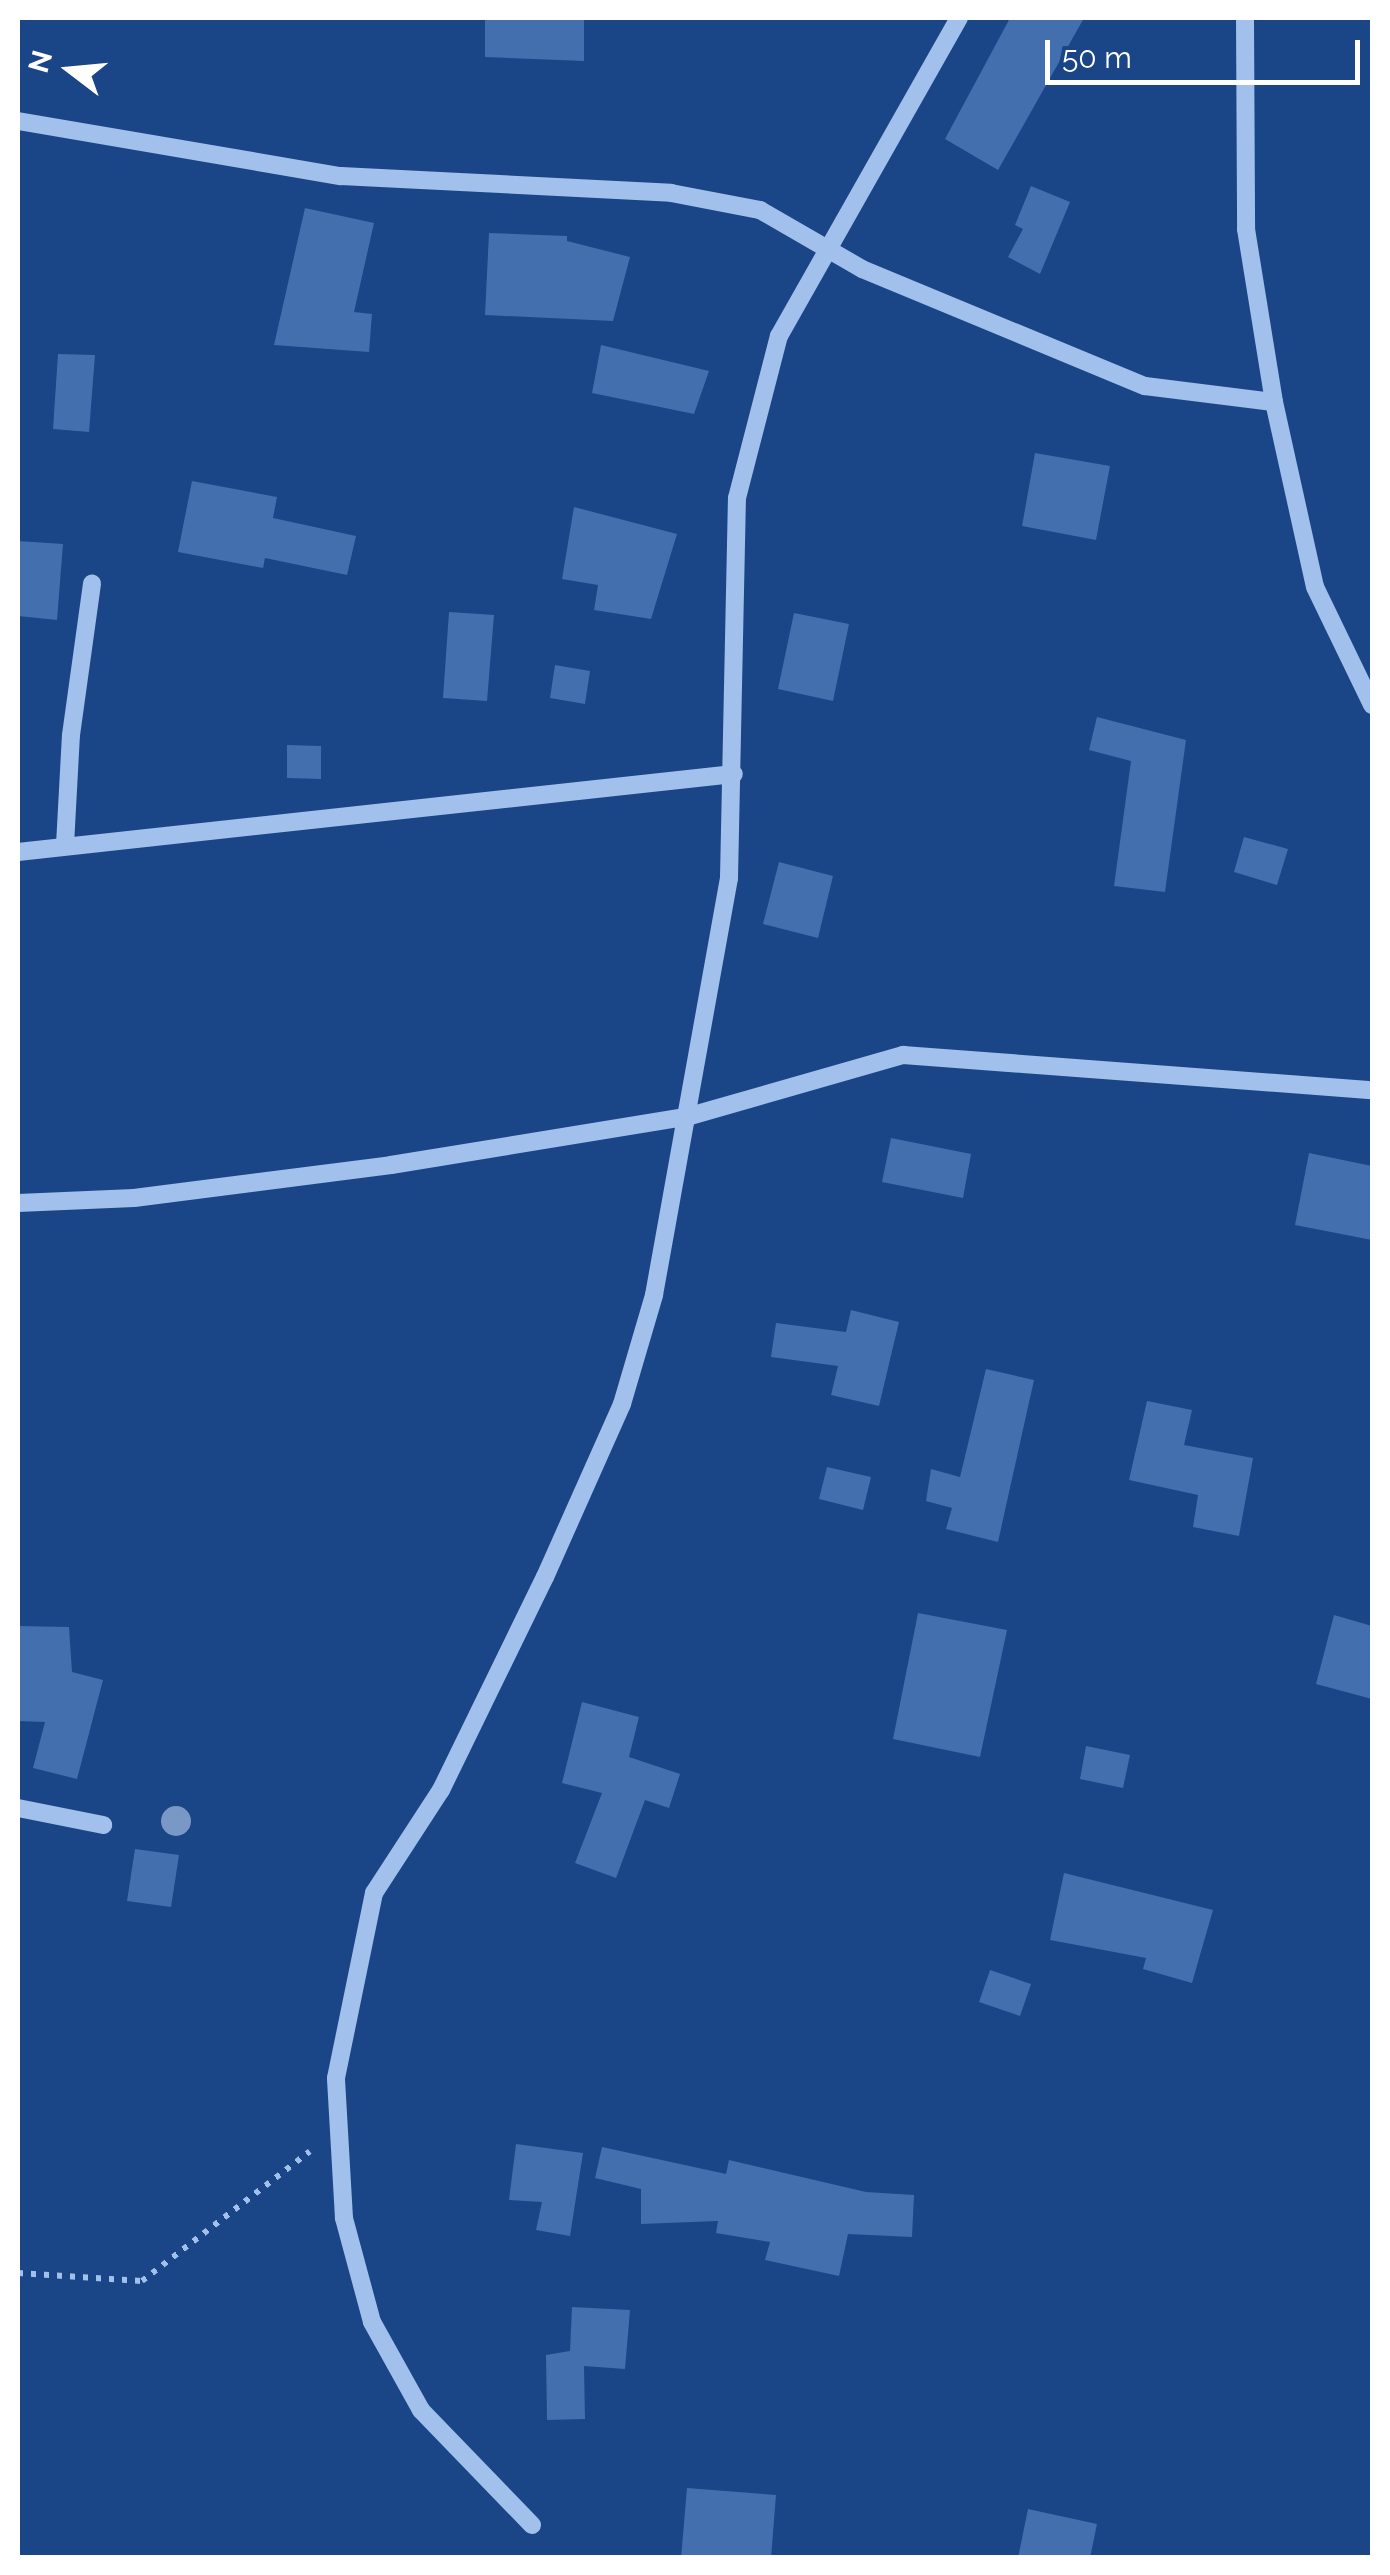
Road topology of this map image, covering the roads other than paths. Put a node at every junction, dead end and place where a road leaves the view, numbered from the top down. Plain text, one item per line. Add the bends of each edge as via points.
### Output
1 (959, 18) edge
2 (1245, 18) edge
3 (18, 121) edge
4 (829, 250) junction
5 (1274, 402) junction
6 (92, 583) dead end
7 (1372, 705) edge
8 (734, 774) junction
9 (65, 846) junction
10 (18, 852) edge
11 (1372, 1090) edge
12 (690, 1116) junction
13 (18, 1203) edge
14 (18, 1808) edge
15 (103, 1825) dead end
16 (532, 2525) dead end

1 - 4 street
2 - 5 street via 1246,229
3 - 4 street via 341,176 671,192 760,210
4 - 5 street via 1145,386
4 - 8 street via 780,336 737,498
5 - 7 street via 1315,587
6 - 9 street via 71,735
8 - 9 street
8 - 12 street via 728,878
9 - 10 street
11 - 12 street via 903,1055
12 - 13 street via 134,1198
12 - 16 street via 654,1295 622,1404 441,1790 374,1894 336,2078 344,2218 372,2322 421,2410
14 - 15 street

